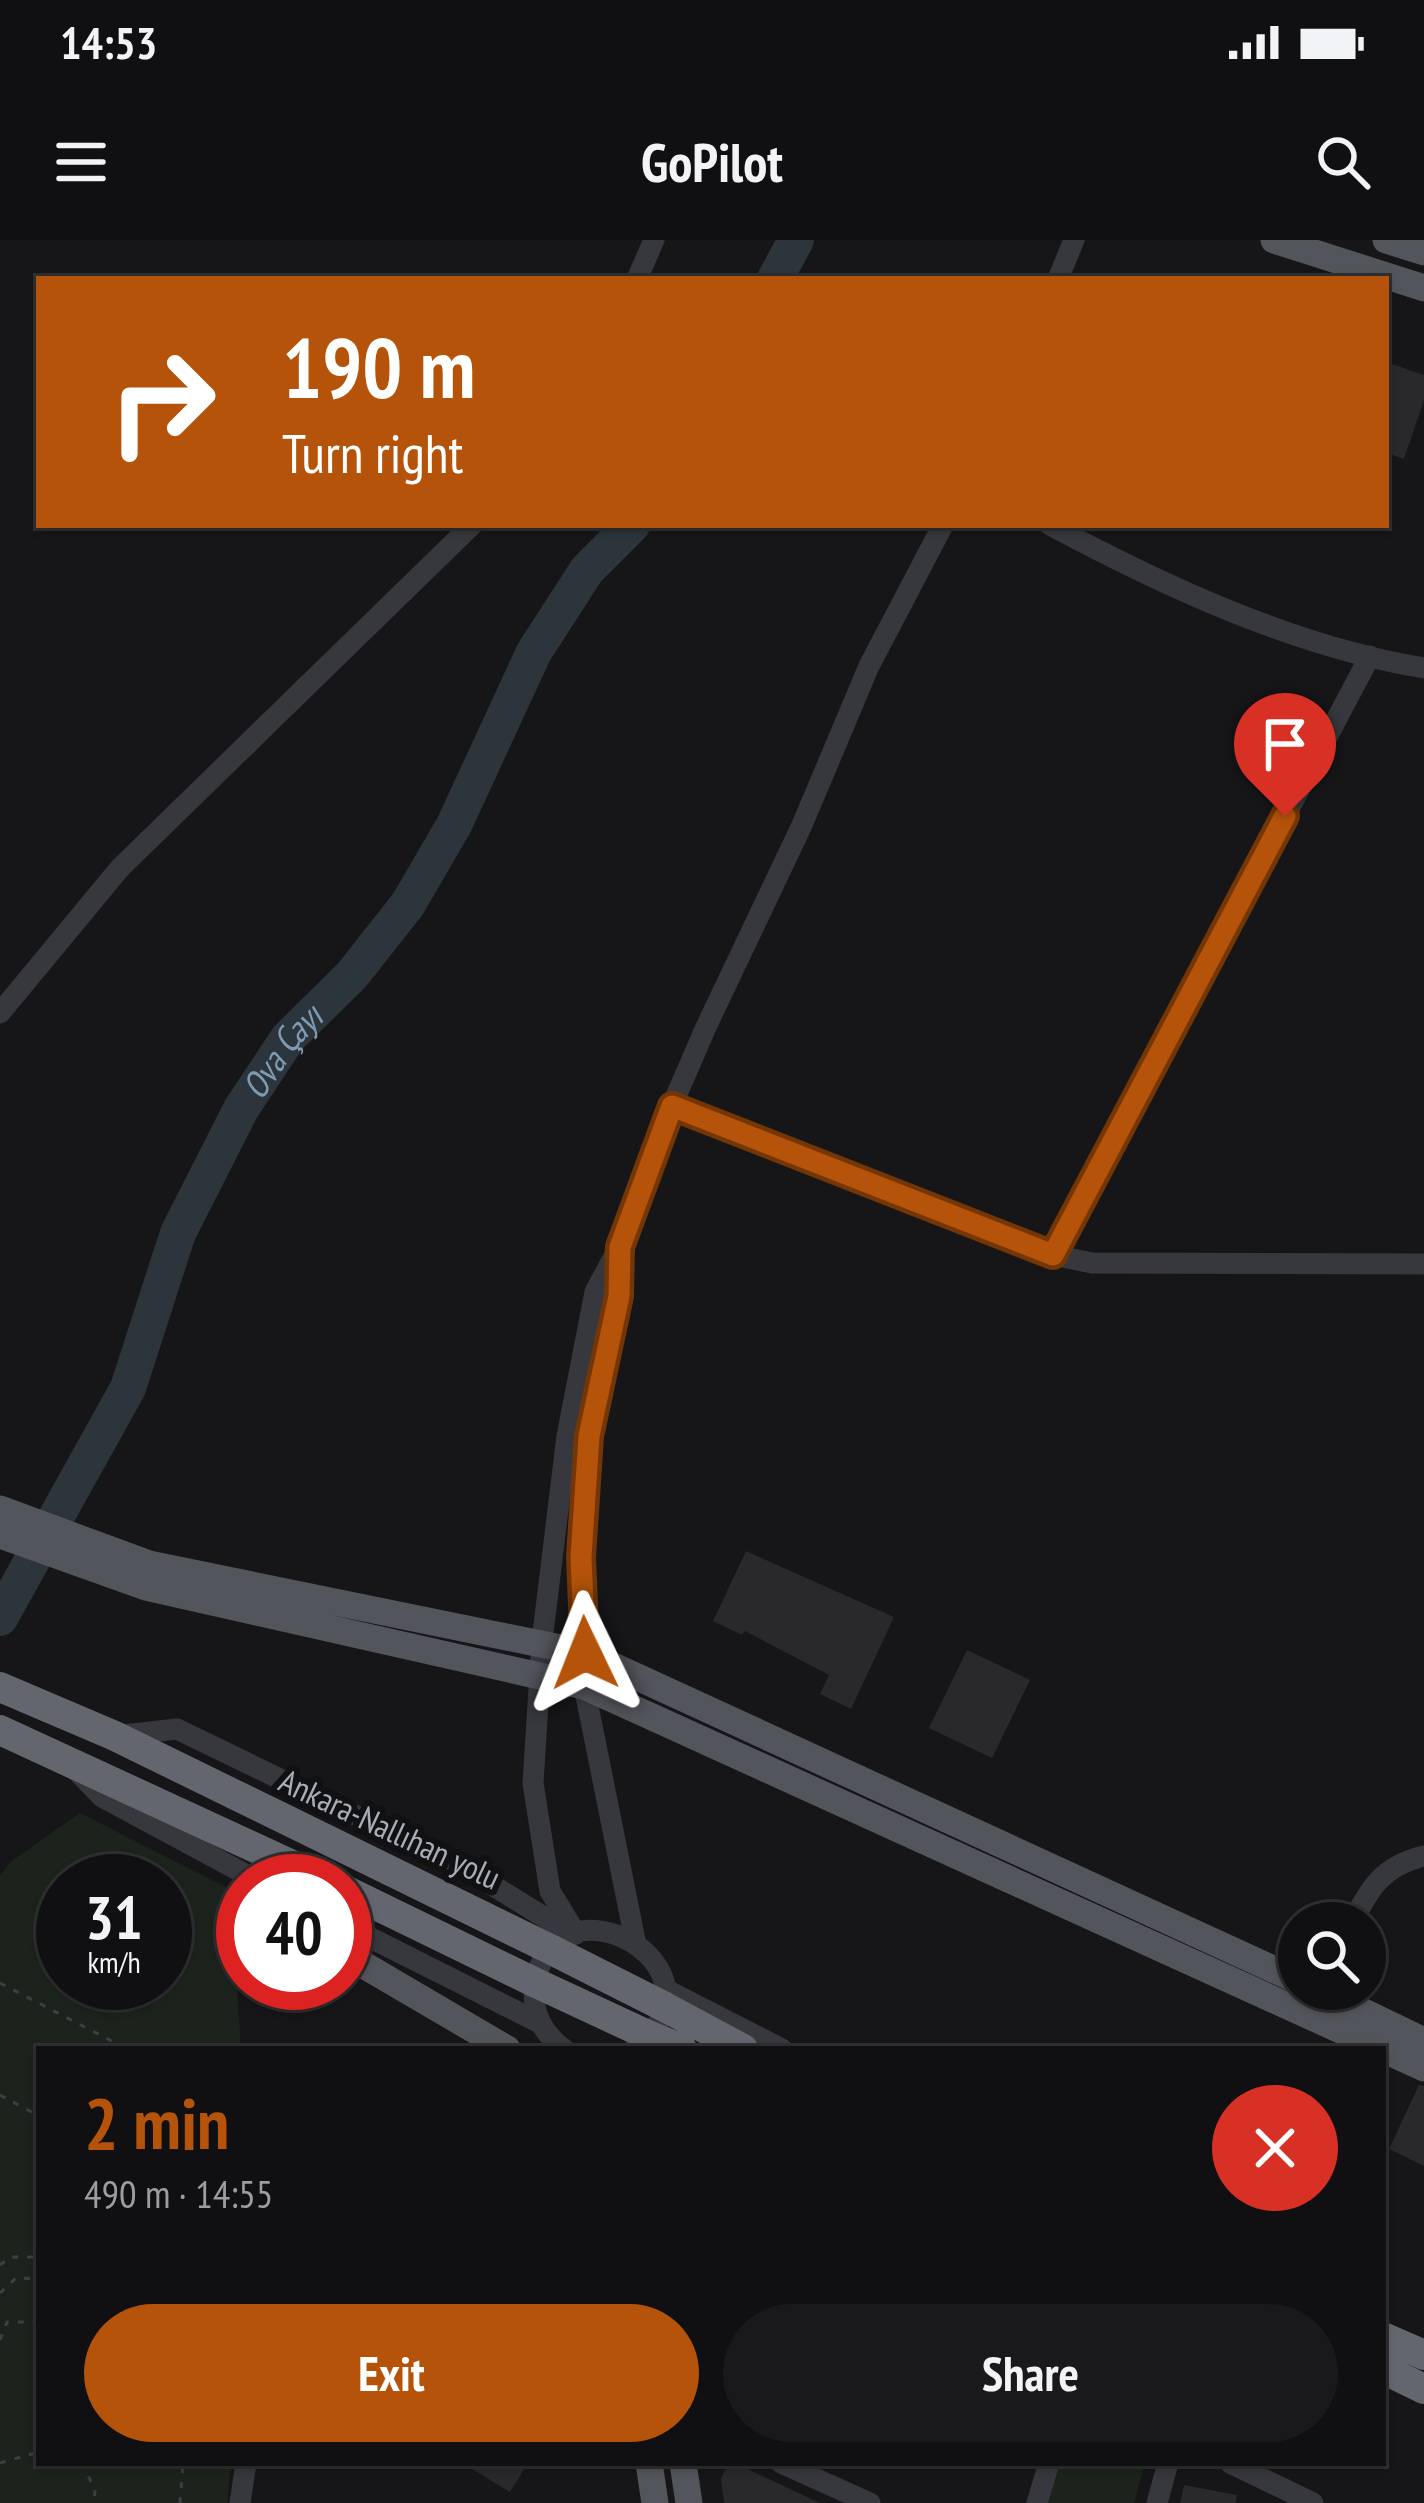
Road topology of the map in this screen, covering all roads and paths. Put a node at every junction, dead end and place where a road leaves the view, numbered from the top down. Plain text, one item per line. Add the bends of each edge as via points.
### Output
1 (654, 240) edge
2 (1074, 240) edge
3 (1274, 240) edge
4 (1386, 240) edge
5 (1424, 252) edge
6 (638, 276) edge
7 (1059, 276) edge
8 (1386, 276) edge
9 (1389, 277) edge
10 (1424, 288) edge
11 (469, 528) edge
12 (941, 528) edge
13 (1056, 528) edge
14 (1370, 656) junction
15 (1424, 668) edge
16 (0, 1013) edge
17 (672, 1106) junction
18 (620, 1247) junction
19 (1053, 1255) junction
20 (1424, 1264) edge
21 (0, 1509) edge
22 (0, 1535) edge
23 (542, 1640) junction
24 (585, 1653) junction
25 (538, 1676) junction
26 (584, 1686) junction
27 (0, 1687) edge
28 (0, 1730) edge
29 (115, 1736) junction
30 (61, 1757) junction
31 (269, 1854) edge
32 (1424, 1856) edge
33 (216, 1858) edge
34 (1364, 1902) edge
35 (372, 1903) edge
36 (518, 1929) junction
37 (372, 1939) edge
38 (567, 1940) junction
39 (634, 1940) junction
40 (499, 1967) junction
41 (372, 1970) edge
42 (1278, 1971) edge
43 (0, 1983) edge
44 (663, 1997) junction
45 (1360, 2010) edge
46 (540, 2023) junction
47 (1424, 2041) edge
48 (641, 2045) edge
49 (121, 2046) edge
50 (502, 2046) edge
51 (561, 2046) edge
52 (738, 2046) edge
53 (775, 2046) edge
54 (1376, 2046) edge
55 (1386, 2051) edge
56 (1424, 2068) edge
57 (0, 2095) edge
58 (36, 2114) edge
59 (36, 2257) edge
60 (0, 2265) edge
61 (36, 2279) edge
62 (0, 2293) edge
63 (36, 2322) edge
64 (1386, 2338) edge
65 (0, 2340) edge
66 (1424, 2354) edge
67 (1386, 2370) edge
68 (1424, 2389) edge
69 (36, 2453) edge
70 (0, 2463) edge
71 (83, 2466) edge
72 (183, 2466) edge
73 (246, 2466) edge
74 (648, 2466) edge
75 (683, 2466) edge
76 (788, 2466) edge
77 (1048, 2466) edge
78 (1167, 2466) edge
79 (1237, 2466) edge
80 (94, 2503) edge
81 (180, 2503) edge
82 (240, 2503) edge
83 (655, 2503) edge
84 (689, 2503) edge
85 (870, 2503) edge
86 (1037, 2503) edge
87 (1157, 2503) edge
88 (1313, 2503) edge

1 - 6 street
2 - 7 street
3 - 8 main road
4 - 5 main road
9 - 10 main road
11 - 16 street via 120,868
12 - 17 street via 869,666
13 - 14 street via 1216,604
14 - 15 street
14 - 19 street
17 - 18 street
17 - 19 street
18 - 23 street via 596,1292 579,1359
18 - 24 street via 619,1296 589,1436
19 - 20 street via 1092,1263
21 - 23 main road via 149,1564
22 - 25 main road via 126,1582
23 - 24 main road
23 - 25 street
24 - 26 street
24 - 42 main road
25 - 26 main road
25 - 38 street via 533,1783 541,1857
26 - 39 street
26 - 54 main road
27 - 29 highway, Ankara-Nallıhan yolu
28 - 30 highway
29 - 36 highway, Ankara-Nallıhan yolu
29 - 38 street via 177,1729 466,1869
30 - 31 highway
30 - 33 street via 102,1797
32 - 34 street via 1378,1878
35 - 40 highway
36 - 38 highway, Ankara-Nallıhan yolu
36 - 40 highway via 523,1951
37 - 46 street
38 - 39 street via 612,1931
38 - 44 highway, Ankara-Nallıhan yolu, bridge
38 - 46 street via 540,1966
39 - 44 street via 652,1956
40 - 48 highway, bridge
41 - 50 main road
43 - 49 path
44 - 48 street
44 - 52 highway, Ankara-Nallıhan yolu
44 - 53 street
45 - 47 main road
46 - 51 street
55 - 56 main road
57 - 58 path
59 - 60 path
61 - 62 path via 16,2278
63 - 65 path via 7,2322
64 - 66 highway
67 - 68 highway
69 - 70 path
71 - 80 path
72 - 81 path
73 - 82 street
74 - 83 main road
75 - 84 main road
76 - 85 street
77 - 86 street
78 - 87 street
79 - 88 street

